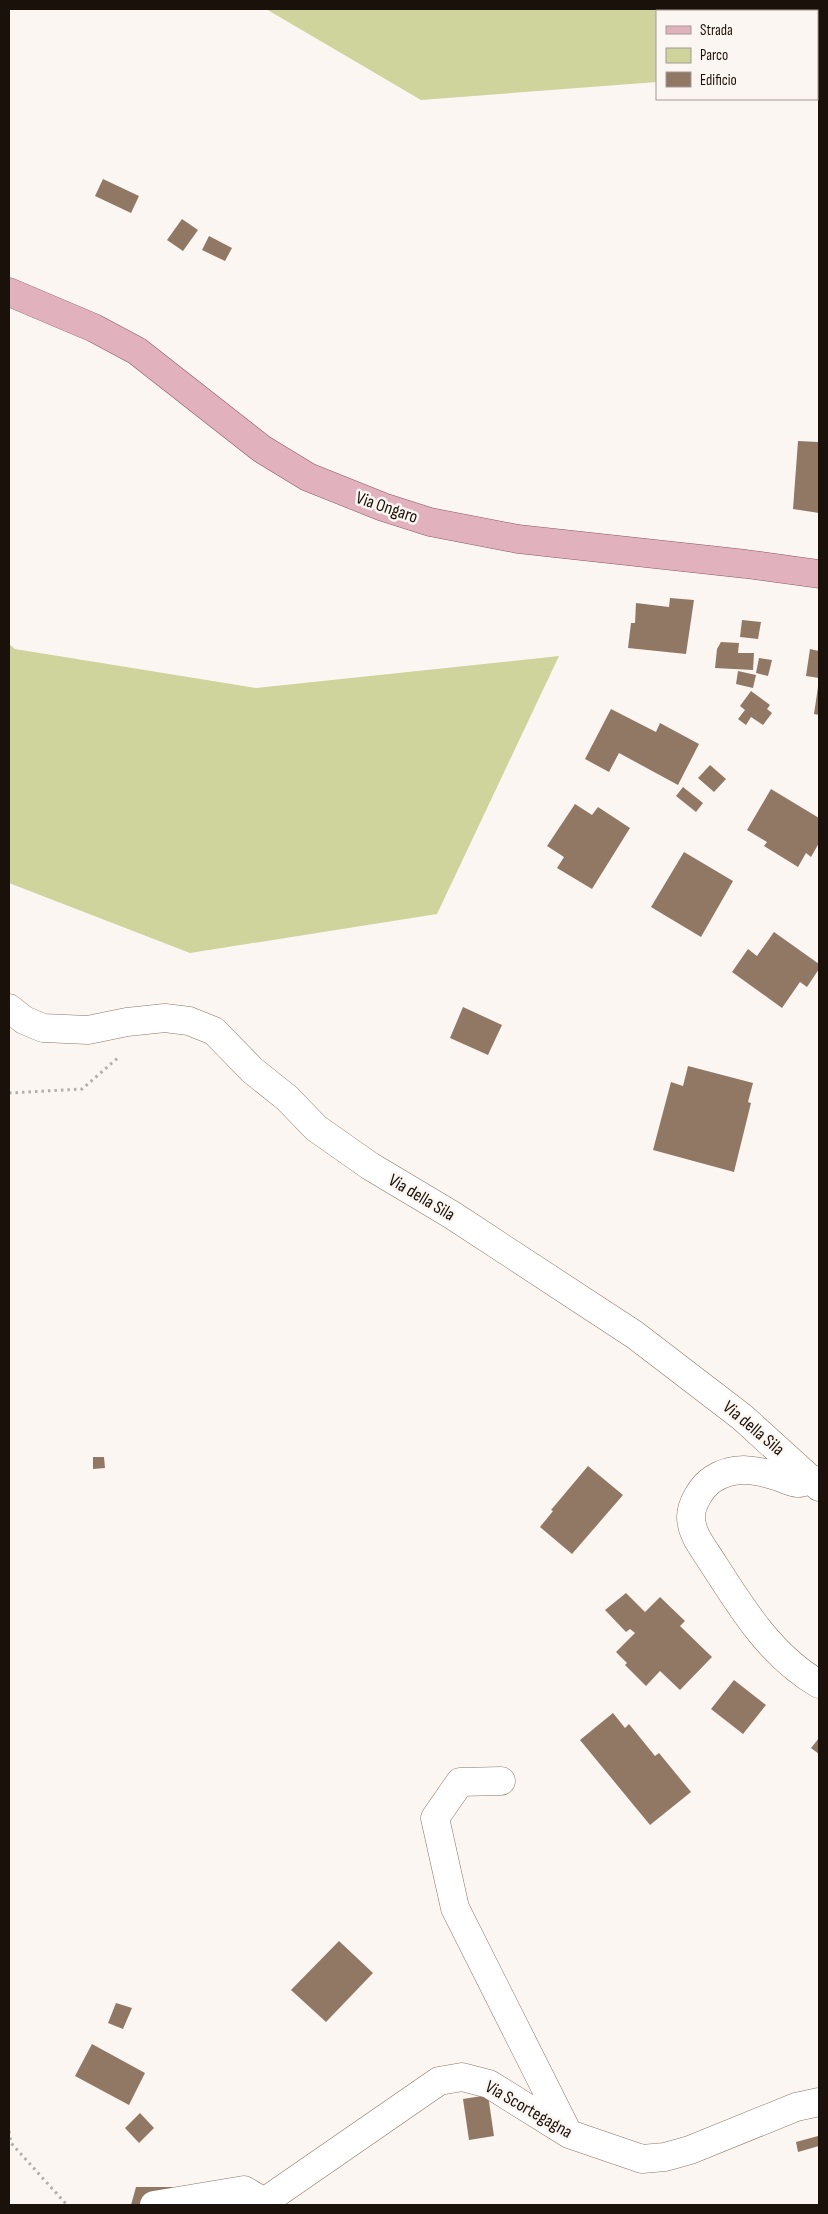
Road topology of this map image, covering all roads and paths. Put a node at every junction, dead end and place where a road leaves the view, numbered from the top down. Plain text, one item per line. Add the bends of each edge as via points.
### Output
1 (9, 292) edge
2 (819, 574) edge
3 (9, 1008) edge
4 (124, 1052) dead end
5 (9, 1093) edge
6 (816, 1483) edge
7 (819, 1684) edge
8 (501, 1781) dead end
9 (819, 2102) edge
10 (9, 2131) edge
11 (568, 2134) junction
12 (264, 2204) edge
13 (67, 2205) edge
14 (154, 2205) edge

1 - 2 main road, Via Ongaro via 94,328 137,351 262,449 308,477 383,507 430,522 518,539
3 - 6 street, Via della Sila via 24,1020 43,1028 88,1030 165,1018 189,1021 214,1031 316,1128 635,1335 742,1416
4 - 5 path via 82,1090
6 - 7 street, Via della Sila via 798,1484 760,1471 742,1469 723,1474 704,1488 694,1502 691,1518 696,1536 750,1620 789,1661
8 - 11 street via 460,1782 435,1818 455,1908
9 - 11 street, Via Scortegagna via 796,2107 665,2157 642,2158
10 - 13 path via 11,2143
11 - 12 street, Via Scortegagna via 489,2084 462,2077 448,2078 439,2081
12 - 14 street, Via Scortegagna via 244,2190

